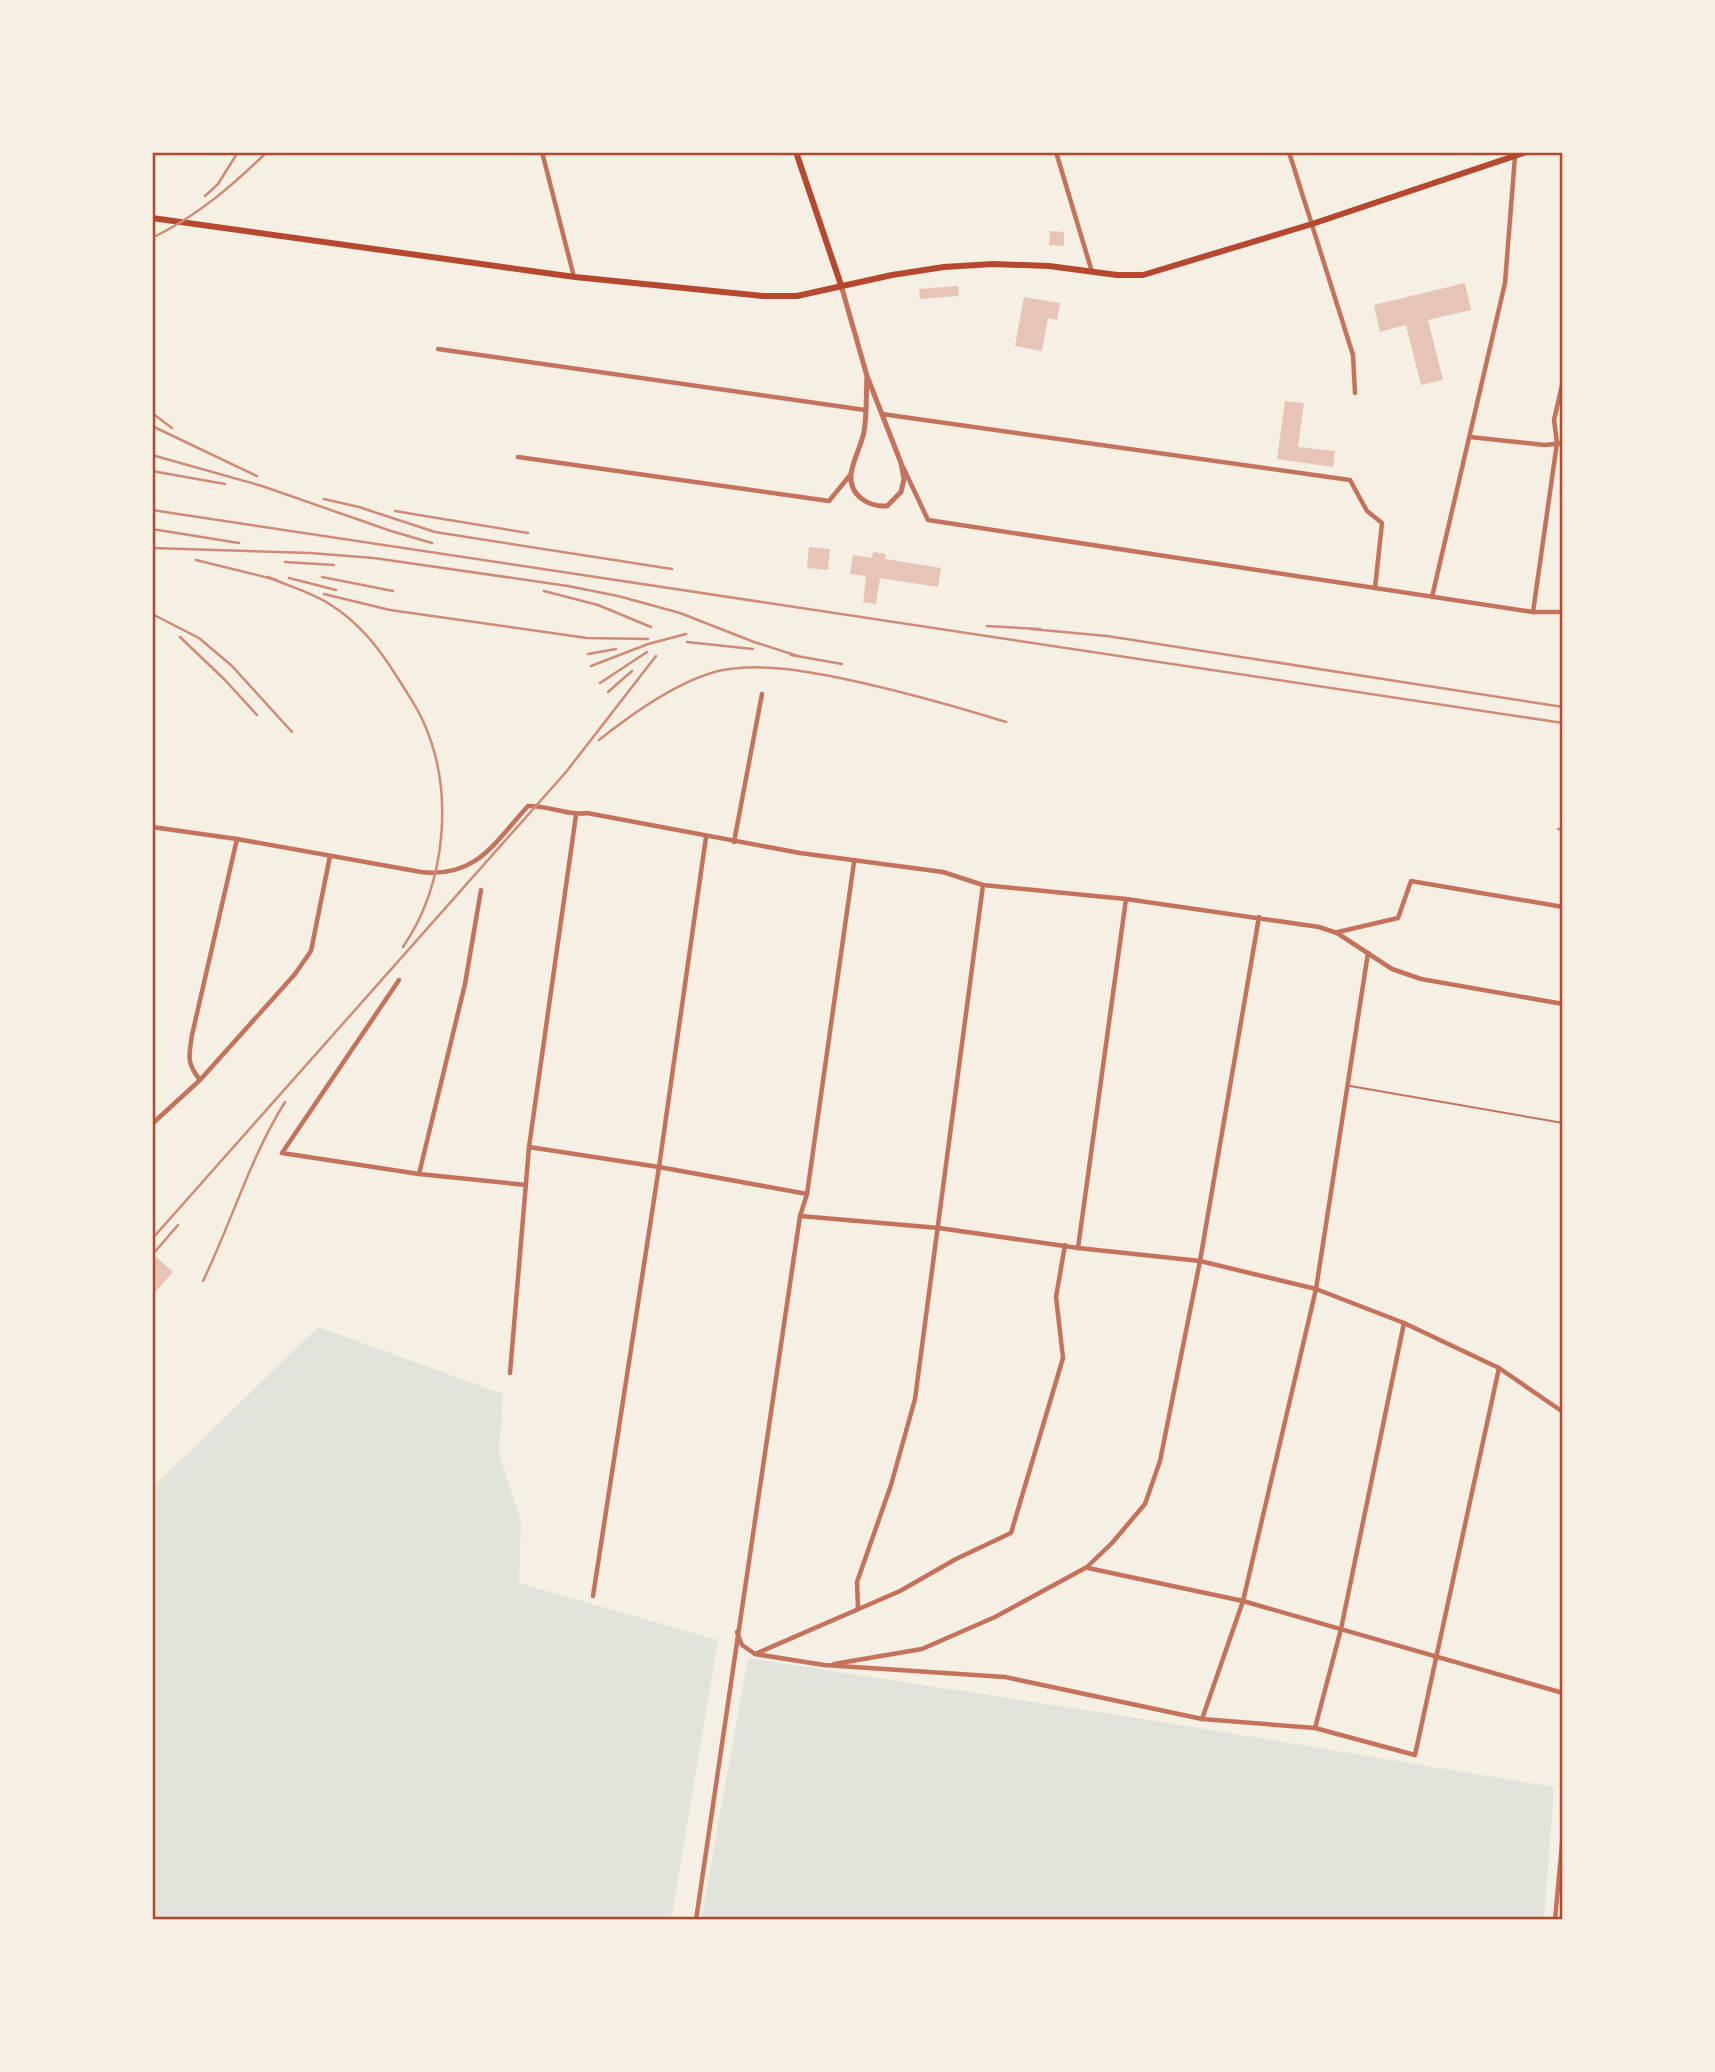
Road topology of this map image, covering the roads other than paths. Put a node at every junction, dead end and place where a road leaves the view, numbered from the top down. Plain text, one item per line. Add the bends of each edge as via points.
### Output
1 (542, 152) edge
2 (796, 152) edge
3 (1056, 152) edge
4 (1289, 152) edge
5 (1526, 152) edge
6 (1515, 156) junction
7 (152, 218) edge
8 (1312, 224) junction
9 (1092, 273) junction
10 (575, 277) junction
11 (841, 285) junction
12 (438, 349) dead end
13 (867, 376) junction
14 (1563, 381) edge
15 (1355, 393) dead end
16 (865, 410) junction
17 (882, 414) junction
18 (1471, 437) junction
19 (1560, 443) edge
20 (518, 457) dead end
21 (901, 463) junction
22 (851, 474) junction
23 (1376, 588) junction
24 (1432, 597) junction
25 (1533, 612) junction
26 (1563, 612) edge
27 (762, 694) dead end
28 (576, 815) junction
29 (152, 827) edge
30 (706, 837) junction
31 (237, 839) junction
32 (734, 842) junction
33 (330, 856) junction
34 (854, 862) junction
35 (983, 886) junction
36 (481, 890) dead end
37 (1126, 899) junction
38 (1563, 906) edge
39 (1259, 917) junction
40 (1337, 933) junction
41 (1368, 953) junction
42 (399, 980) dead end
43 (1563, 1004) edge
44 (200, 1080) junction
45 (1347, 1086) junction
46 (1563, 1123) edge
47 (152, 1124) edge
48 (529, 1147) junction
49 (659, 1167) junction
50 (419, 1174) junction
51 (526, 1185) junction
52 (807, 1194) junction
53 (800, 1216) junction
54 (939, 1228) junction
55 (1065, 1245) junction
56 (1078, 1248) junction
57 (1200, 1261) junction
58 (1316, 1289) junction
59 (1404, 1323) junction
60 (1499, 1368) junction
61 (510, 1373) dead end
62 (1563, 1412) edge
63 (1087, 1567) junction
64 (593, 1596) dead end
65 (1243, 1601) junction
66 (858, 1608) junction
67 (1341, 1629) junction
68 (737, 1632) junction
69 (755, 1654) junction
70 (1436, 1658) junction
71 (824, 1665) junction
72 (1563, 1693) edge
73 (1202, 1719) junction
74 (1315, 1728) junction
75 (1563, 1833) edge
76 (696, 1920) edge
77 (1555, 1920) edge

1 - 10 street
2 - 11 main road
3 - 9 street
4 - 8 street
5 - 6 main road
6 - 8 main road
6 - 18 street via 1506,283
7 - 10 main road
8 - 9 main road via 1143,275
8 - 15 street via 1353,355
9 - 11 main road via 993,264 944,267
10 - 11 main road via 762,296 797,296
11 - 13 street
12 - 16 street
13 - 16 street
13 - 17 street
14 - 19 street via 1554,420
16 - 22 street via 864,432
17 - 21 street
17 - 23 street via 1350,480 1367,511 1382,523
18 - 19 street
18 - 24 street
19 - 25 street
20 - 22 street via 829,501
21 - 22 street via 901,492 887,506 861,499
21 - 23 street via 928,520
23 - 24 street
24 - 25 street
25 - 26 street
27 - 32 street
28 - 30 street via 587,813
28 - 33 street via 528,806 477,860 452,872 421,872
28 - 48 street
29 - 31 street
30 - 32 street
30 - 49 street
31 - 33 street
31 - 44 street via 188,1060
32 - 34 street
33 - 44 street via 311,951
34 - 35 street via 943,873
34 - 52 street
35 - 37 street
35 - 54 street
36 - 50 street via 465,984
37 - 39 street
37 - 56 street
38 - 40 street via 1411,881 1398,918
39 - 40 street
39 - 57 street
40 - 41 street
41 - 43 street via 1392,969 1421,979
41 - 45 street
42 - 50 street via 282,1153
44 - 47 street
45 - 46 lane
45 - 58 street
48 - 49 street
48 - 51 street
49 - 52 street
49 - 64 street
50 - 51 street
51 - 61 street
52 - 53 street
53 - 54 street
53 - 68 street
54 - 55 street
54 - 66 street via 915,1399 858,1582
55 - 56 street
55 - 66 street via 1056,1297 1063,1358 1011,1533
56 - 57 street
57 - 58 street
57 - 63 street via 1160,1461 1145,1504
58 - 59 street
58 - 65 street
59 - 60 street
59 - 67 street
60 - 62 street
60 - 70 street
63 - 65 street
63 - 71 street via 995,1617 922,1649
65 - 67 street
65 - 73 street
66 - 69 street
67 - 70 street
67 - 74 street
68 - 69 street via 742,1645
68 - 76 street
69 - 71 street
70 - 72 street
70 - 74 street via 1415,1755
71 - 73 street via 1005,1677
73 - 74 street
75 - 77 street

